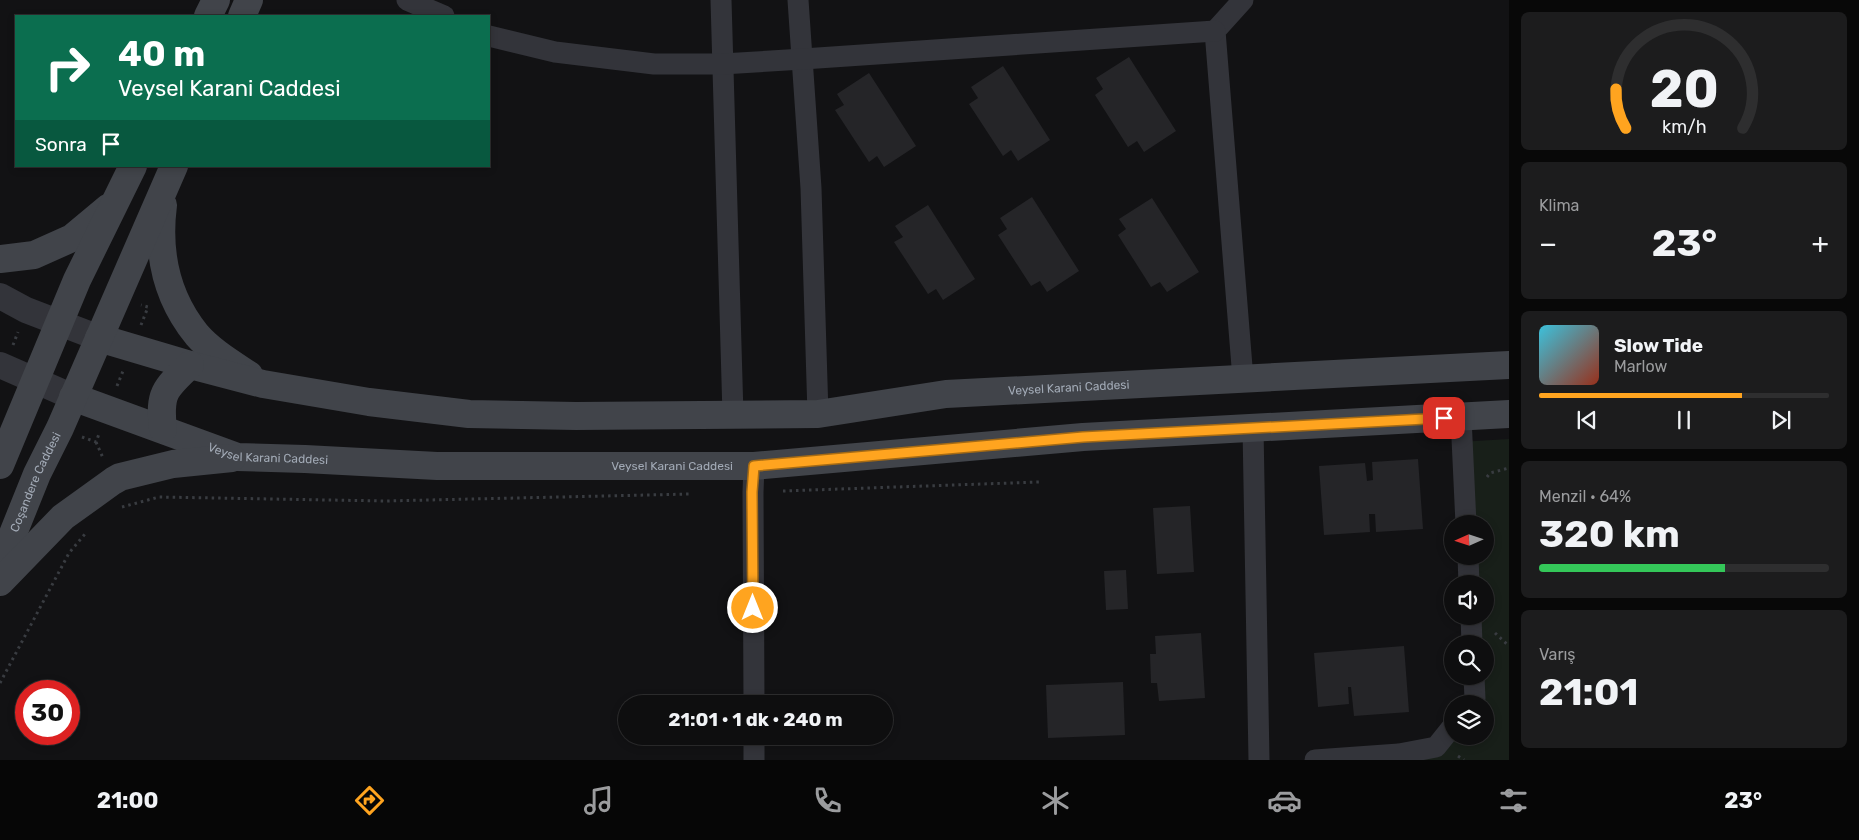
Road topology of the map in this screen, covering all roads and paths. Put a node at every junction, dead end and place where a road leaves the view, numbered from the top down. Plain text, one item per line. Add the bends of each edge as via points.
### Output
1 (216, 0) edge
2 (249, 0) edge
3 (407, 0) edge
4 (721, 0) edge
5 (798, 0) edge
6 (1242, 0) edge
7 (208, 15) edge
8 (242, 15) edge
9 (442, 15) edge
10 (1215, 31) junction
11 (490, 36) edge
12 (803, 59) junction
13 (722, 64) junction
14 (132, 167) edge
15 (170, 175) edge
16 (113, 204) junction
17 (0, 259) edge
18 (0, 296) edge
19 (59, 323) junction
20 (99, 338) junction
21 (0, 365) edge
22 (190, 365) junction
23 (1509, 365) edge
24 (1243, 379) junction
25 (36, 381) junction
26 (262, 384) junction
27 (73, 397) junction
28 (818, 414) junction
29 (1509, 414) edge
30 (733, 415) junction
31 (1461, 417) junction
32 (1253, 428) junction
33 (163, 429) junction
34 (237, 457) junction
35 (0, 464) edge
36 (753, 479) junction
37 (1039, 482) dead end
38 (693, 494) dead end
39 (116, 510) dead end
40 (1466, 515) edge
41 (88, 531) dead end
42 (0, 566) edge
43 (0, 582) edge
44 (1490, 628) dead end
45 (1509, 646) edge
46 (0, 682) edge
47 (754, 695) edge
48 (1444, 737) edge
49 (754, 745) edge
50 (1458, 756) dead end
51 (754, 760) edge
52 (1259, 760) edge
53 (1315, 760) edge
54 (1464, 760) edge

1 - 7 main road
2 - 8 main road
3 - 9 street
4 - 13 street
5 - 12 street
6 - 10 street
10 - 12 street
10 - 24 street
11 - 13 street via 555,52 644,63
12 - 13 street
12 - 28 street via 811,188
13 - 30 street
14 - 16 main road
15 - 20 main road, Coşandere Caddesi
15 - 26 main road via 161,223 165,273 180,310 198,336
16 - 17 main road via 72,238 34,255
16 - 19 main road
18 - 19 street
19 - 20 street
19 - 25 main road
20 - 22 main road, Veysel Karani Caddesi
20 - 27 main road, Coşandere Caddesi
21 - 25 street, Veysel Karani Caddesi
22 - 26 main road, Veysel Karani Caddesi
22 - 33 main road via 164,393 161,403
23 - 24 main road, Veysel Karani Caddesi
24 - 28 main road, Veysel Karani Caddesi via 946,394
25 - 27 street, Veysel Karani Caddesi
25 - 35 main road
26 - 30 main road, Veysel Karani Caddesi via 469,414
27 - 33 main road, Veysel Karani Caddesi
27 - 42 main road, Coşandere Caddesi via 37,474
28 - 30 main road, Veysel Karani Caddesi
29 - 31 main road, Veysel Karani Caddesi
31 - 32 main road, Veysel Karani Caddesi
31 - 40 street
32 - 36 main road, Veysel Karani Caddesi via 1083,437
32 - 52 street
33 - 34 main road, Veysel Karani Caddesi
34 - 36 main road, Veysel Karani Caddesi
34 - 43 main road via 173,464 120,477 63,517
36 - 37 path
36 - 47 street
38 - 39 path via 384,501 160,496
41 - 46 path via 69,553
44 - 45 path
48 - 53 street via 1436,747 1399,754
49 - 51 street
50 - 54 path

